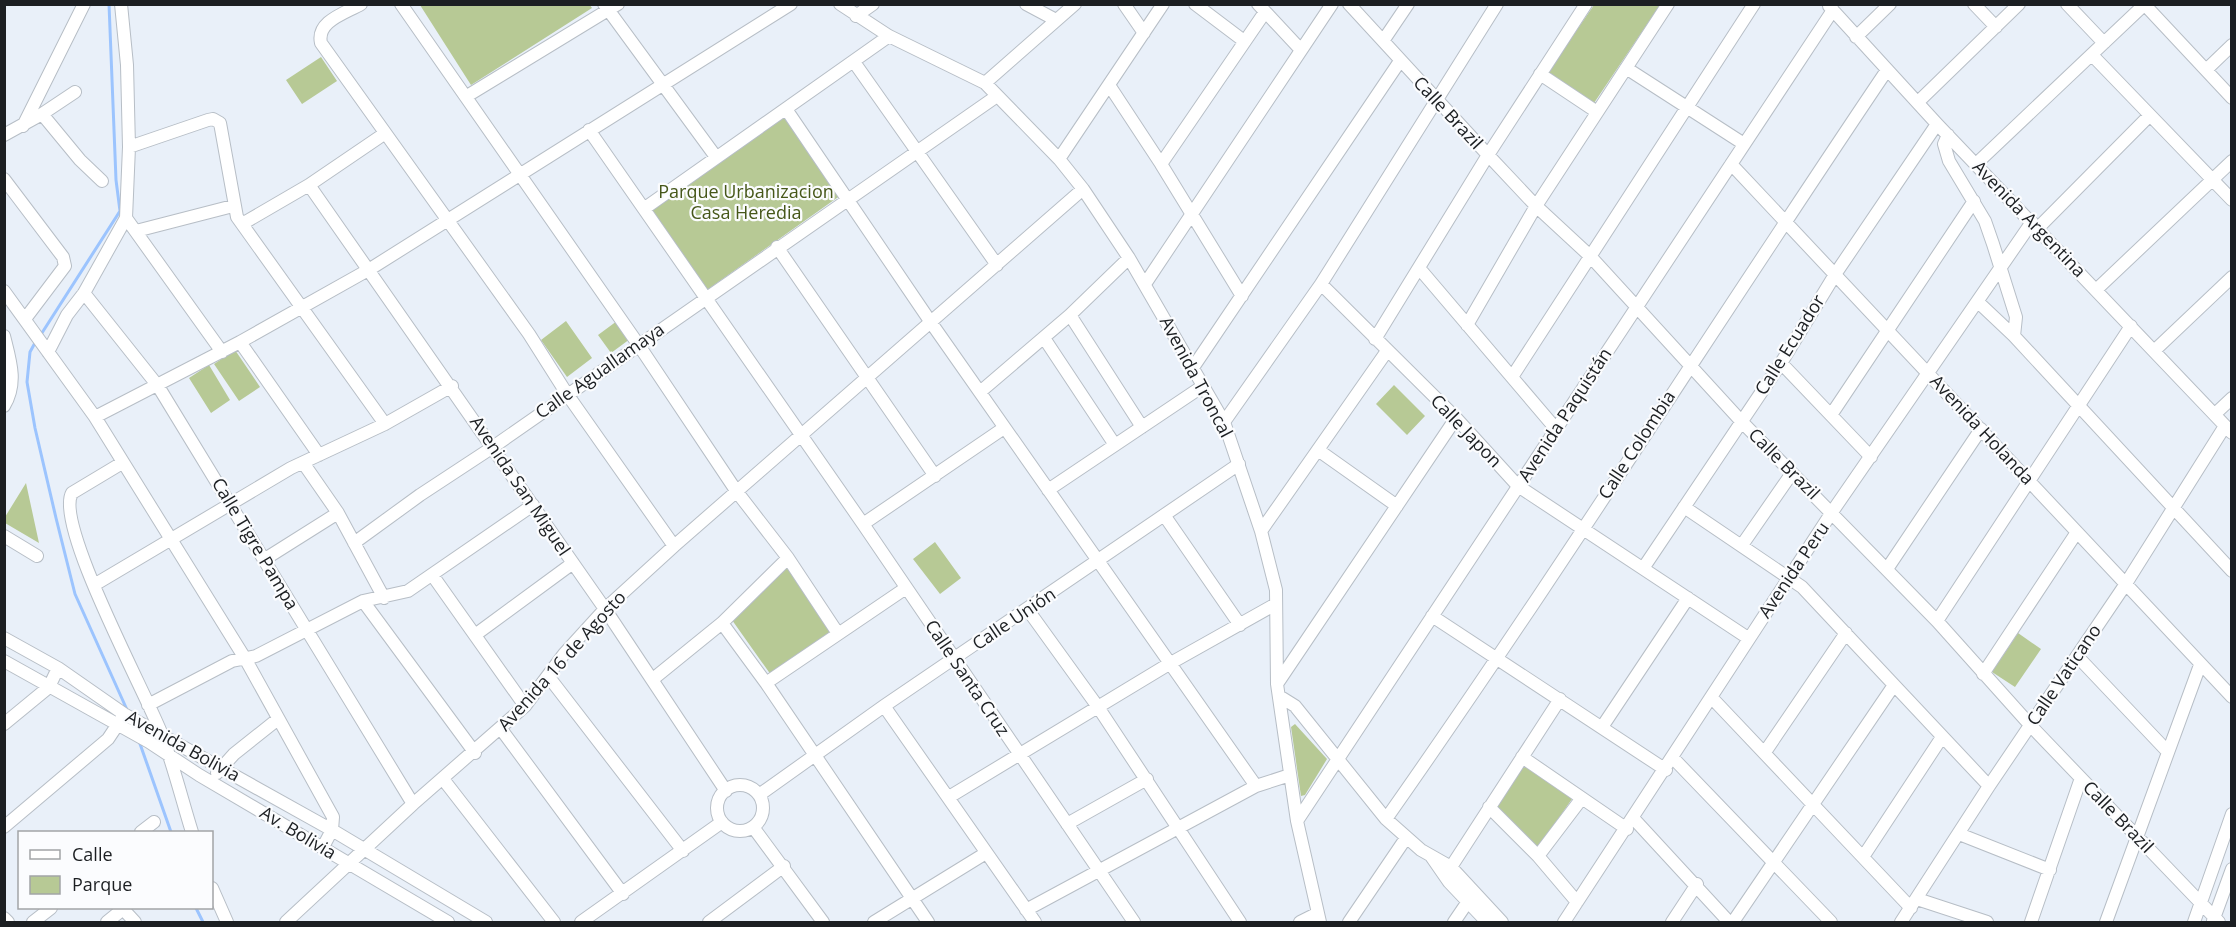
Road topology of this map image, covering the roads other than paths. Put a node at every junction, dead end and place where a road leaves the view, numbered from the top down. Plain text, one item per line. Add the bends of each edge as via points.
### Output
1 (84, 4) edge
2 (121, 4) edge
3 (361, 4) edge
4 (401, 4) edge
5 (791, 4) edge
6 (840, 4) edge
7 (873, 4) edge
8 (1026, 4) edge
9 (1075, 4) edge
10 (1125, 4) edge
11 (1163, 4) edge
12 (1195, 4) edge
13 (1332, 4) edge
14 (1349, 4) edge
15 (1408, 4) edge
16 (1497, 4) edge
17 (1586, 4) edge
18 (1668, 4) edge
19 (1754, 4) edge
20 (1890, 4) edge
21 (1974, 4) edge
22 (2019, 4) edge
23 (2067, 4) edge
24 (2145, 5) edge
25 (610, 6) edge
26 (1830, 7) edge
27 (1261, 8) edge
28 (856, 16) junction
29 (1056, 20) junction
30 (1996, 27) junction
31 (1144, 33) junction
32 (889, 36) junction
33 (1856, 37) junction
34 (1244, 41) junction
35 (1383, 41) junction
36 (2104, 43) junction
37 (2232, 45) edge
38 (1301, 50) junction
39 (2091, 55) junction
40 (1400, 61) junction
41 (854, 62) junction
42 (1626, 68) junction
43 (1887, 70) junction
44 (2206, 70) junction
45 (1540, 74) junction
46 (663, 83) junction
47 (985, 83) junction
48 (1109, 85) junction
49 (75, 92) dead end
50 (467, 96) junction
51 (997, 96) junction
52 (2232, 98) edge
53 (1436, 100) junction
54 (1918, 102) junction
55 (1686, 107) junction
56 (786, 109) junction
57 (1597, 112) junction
58 (42, 114) junction
59 (2149, 116) junction
60 (1937, 124) junction
61 (22, 126) junction
62 (589, 130) junction
63 (384, 134) junction
64 (4, 135) edge
65 (1948, 135) junction
66 (1744, 144) junction
67 (129, 147) junction
68 (919, 151) junction
69 (1488, 155) junction
70 (716, 157) junction
71 (1059, 159) junction
72 (2232, 161) edge
73 (1161, 164) junction
74 (1731, 164) junction
75 (1976, 164) junction
76 (518, 174) junction
77 (4, 179) edge
78 (2212, 179) junction
79 (102, 181) dead end
80 (309, 185) junction
81 (1083, 189) junction
82 (2232, 200) edge
83 (848, 201) junction
84 (1974, 201) junction
85 (233, 206) junction
86 (1536, 206) junction
87 (645, 208) junction
88 (1191, 214) junction
89 (126, 218) junction
90 (446, 221) junction
91 (1785, 221) junction
92 (242, 224) junction
93 (2035, 225) junction
94 (136, 231) junction
95 (777, 247) junction
96 (1590, 256) junction
97 (1129, 258) junction
98 (997, 265) junction
99 (1419, 268) junction
100 (370, 269) junction
101 (1999, 271) junction
102 (1836, 273) junction
103 (2232, 277) edge
104 (1145, 284) junction
105 (1321, 284) junction
106 (2097, 290) junction
107 (4, 291) edge
108 (84, 292) junction
109 (705, 296) junction
110 (1242, 296) junction
111 (1978, 302) junction
112 (1636, 307) junction
113 (302, 309) junction
114 (1070, 315) junction
115 (25, 319) junction
116 (932, 324) junction
117 (1467, 325) junction
118 (2131, 326) junction
119 (1887, 329) junction
120 (4, 336) edge
121 (2014, 336) junction
122 (1044, 338) junction
123 (1375, 339) junction
124 (240, 342) junction
125 (638, 344) junction
126 (1387, 351) junction
127 (2154, 351) junction
128 (48, 352) junction
129 (222, 352) junction
130 (1781, 363) junction
131 (1690, 366) junction
132 (1192, 369) junction
133 (1929, 372) junction
134 (1512, 377) junction
135 (867, 378) junction
136 (158, 386) junction
137 (452, 386) junction
138 (1203, 387) junction
139 (980, 392) junction
140 (567, 394) junction
141 (2232, 398) edge
142 (2079, 405) junction
143 (4, 406) edge
144 (2215, 414) junction
145 (1831, 416) junction
146 (95, 417) junction
147 (1456, 418) junction
148 (1224, 422) junction
149 (1742, 422) junction
150 (385, 424) junction
151 (1142, 427) junction
152 (1004, 428) junction
153 (1556, 429) junction
154 (1981, 429) junction
155 (2228, 430) edge
156 (801, 434) junction
157 (1115, 445) junction
158 (493, 447) junction
159 (1318, 450) junction
160 (319, 455) junction
161 (1871, 457) junction
162 (122, 463) junction
163 (304, 464) junction
164 (1239, 464) junction
165 (1792, 473) junction
166 (935, 476) junction
167 (2029, 481) junction
168 (1518, 486) junction
169 (1048, 490) junction
170 (737, 492) junction
171 (230, 502) junction
172 (533, 505) junction
173 (1397, 506) junction
174 (1684, 507) junction
175 (2174, 507) junction
176 (1832, 512) junction
177 (338, 513) junction
178 (1164, 515) junction
179 (863, 524) junction
180 (1583, 528) junction
181 (1261, 531) junction
182 (2077, 532) junction
183 (4, 536) edge
184 (170, 540) junction
185 (354, 543) junction
186 (1742, 545) junction
187 (674, 546) junction
188 (37, 556) dead end
189 (788, 558) junction
190 (265, 559) junction
191 (573, 563) junction
192 (1098, 563) junction
193 (1644, 567) junction
194 (1887, 569) junction
195 (2232, 571) edge
196 (433, 576) junction
197 (1789, 576) junction
198 (94, 585) junction
199 (2125, 585) junction
200 (906, 588) junction
201 (384, 598) junction
202 (1688, 598) junction
203 (363, 601) junction
204 (1276, 604) junction
205 (605, 609) junction
206 (1028, 610) junction
207 (1432, 616) junction
208 (1937, 621) junction
209 (722, 623) junction
210 (1240, 625) junction
211 (307, 628) junction
212 (837, 632) junction
213 (1846, 633) junction
214 (475, 635) junction
215 (4, 638) edge
216 (1748, 638) junction
217 (2077, 657) junction
218 (246, 660) junction
219 (955, 660) junction
220 (1498, 660) junction
221 (4, 661) edge
222 (1169, 664) junction
223 (2200, 665) junction
224 (58, 668) junction
225 (1983, 674) junction
226 (548, 676) junction
227 (652, 679) junction
228 (766, 683) junction
229 (1894, 685) junction
230 (49, 687) junction
231 (1278, 690) junction
232 (1711, 697) junction
233 (2232, 697) edge
234 (1560, 699) junction
235 (148, 705) junction
236 (525, 706) junction
237 (884, 706) junction
238 (1098, 707) junction
239 (279, 719) junction
240 (123, 723) junction
241 (4, 724) edge
242 (2031, 726) junction
243 (1602, 727) junction
244 (501, 729) junction
245 (162, 735) junction
246 (1942, 737) junction
247 (1765, 752) junction
248 (2168, 752) junction
249 (168, 753) junction
250 (475, 753) junction
251 (815, 755) junction
252 (1020, 755) junction
253 (1522, 757) junction
254 (1673, 758) junction
255 (1337, 760) junction
256 (221, 768) junction
257 (1666, 770) junction
258 (1290, 775) junction
259 (2081, 778) junction
260 (443, 779) junction
261 (1147, 779) junction
262 (212, 782) junction
263 (1256, 786) junction
264 (1989, 786) junction
265 (726, 790) junction
266 (759, 795) junction
267 (949, 797) junction
268 (1582, 798) junction
269 (413, 804) junction
270 (1811, 804) junction
271 (1489, 807) junction
272 (2232, 814) edge
273 (1386, 819) junction
274 (1297, 820) junction
275 (154, 822) dead end
276 (722, 822) junction
277 (1067, 824) junction
278 (1630, 824) junction
279 (4, 826) edge
280 (753, 827) junction
281 (1179, 827) junction
282 (332, 830) junction
283 (142, 831) edge
284 (192, 831) edge
285 (1959, 834) junction
286 (2137, 837) junction
287 (1406, 838) junction
288 (322, 847) junction
289 (364, 850) junction
290 (683, 851) junction
291 (986, 853) junction
292 (1428, 853) junction
293 (1538, 856) junction
294 (1863, 857) junction
295 (1772, 863) junction
296 (350, 864) junction
297 (784, 866) junction
298 (1450, 867) junction
299 (2232, 869) edge
300 (1099, 870) junction
301 (2050, 870) junction
302 (1697, 884) junction
303 (213, 890) edge
304 (623, 894) junction
305 (1471, 897) junction
306 (912, 900) junction
307 (1577, 902) junction
308 (2201, 902) junction
309 (1914, 903) junction
310 (50, 909) edge
311 (122, 909) edge
312 (124, 909) edge
313 (1026, 910) junction
314 (1318, 918) edge
315 (290, 921) edge
316 (2216, 921) edge
317 (33, 922) edge
318 (107, 922) edge
319 (135, 922) edge
320 (227, 922) edge
321 (448, 922) edge
322 (486, 922) edge
323 (554, 922) edge
324 (581, 922) edge
325 (709, 922) edge
326 (823, 922) edge
327 (874, 922) edge
328 (928, 922) edge
329 (1035, 922) edge
330 (1134, 922) edge
331 (1240, 922) edge
332 (1300, 922) edge
333 (1349, 922) edge
334 (1454, 922) edge
335 (1487, 922) edge
336 (1502, 922) edge
337 (1564, 922) edge
338 (1672, 922) edge
339 (1731, 922) edge
340 (1831, 922) edge
341 (1901, 922) edge
342 (1987, 922) edge
343 (2031, 922) edge
344 (2106, 922) edge
345 (2194, 922) edge

1 - 61 street
2 - 67 street
3 - 63 street via 325,25 320,30 320,40
4 - 50 street
5 - 46 street
6 - 28 street, Avenida Troncal
7 - 28 street
8 - 29 street
9 - 29 street
10 - 31 street
11 - 31 street
12 - 34 street
13 - 38 street
14 - 35 street, Calle Brazil
15 - 35 street
16 - 53 street
17 - 45 street
18 - 42 street
19 - 55 street
20 - 33 street
21 - 30 street
22 - 30 street
23 - 36 street
24 - 36 street
24 - 44 street
25 - 46 street
25 - 50 street
26 - 33 street, Avenida Argentina
26 - 66 street, Avenida Paquistán
27 - 34 street
27 - 38 street
28 - 32 street, Avenida Troncal
29 - 47 street
30 - 54 street
31 - 48 street
32 - 41 street
32 - 47 street, Avenida Troncal
33 - 43 street, Avenida Argentina
34 - 73 street
35 - 40 street, Calle Brazil
36 - 39 street
37 - 44 street
38 - 88 street
39 - 59 street
39 - 75 street
40 - 53 street, Calle Brazil
40 - 110 street
41 - 56 street
41 - 68 street
42 - 55 street
42 - 57 street
43 - 54 street, Avenida Argentina
43 - 91 street, Calle Colombia
44 - 52 street
45 - 57 street
45 - 69 street
46 - 62 street
46 - 70 street
47 - 51 street, Avenida Troncal
48 - 71 street
48 - 73 street
49 - 58 street
50 - 76 street
51 - 68 street, Calle Aguallamaya
51 - 71 street, Avenida Troncal
53 - 69 street, Calle Brazil
53 - 105 street
54 - 60 street, Avenida Argentina
55 - 66 street
55 - 96 street
56 - 70 street
56 - 83 street
57 - 86 street
58 - 61 street
58 - 79 street
59 - 78 street
59 - 93 street, Avenida Peru
60 - 65 street, Avenida Argentina
60 - 102 street, Calle Ecuador
61 - 64 street
62 - 76 street
62 - 87 street, Calle Santa Cruz
63 - 80 street
63 - 90 street
65 - 75 street, Avenida Argentina
65 - 84 street via 1944,144 1949,161
66 - 74 street, Avenida Paquistán
67 - 85 street via 216,120 221,128
67 - 89 street
68 - 83 street, Calle Aguallamaya
68 - 98 street
69 - 86 street, Calle Brazil
69 - 99 street
70 - 87 street
71 - 81 street, Avenida Troncal
72 - 78 street
73 - 88 street
74 - 91 street, Avenida Holanda
74 - 112 street, Avenida Paquistán
75 - 93 street, Avenida Argentina
76 - 90 street
76 - 125 street
77 - 115 street via 63,257 65,266
78 - 82 street
78 - 106 street
80 - 92 street
80 - 100 street, Avenida San Miguel
81 - 97 street, Avenida Troncal
81 - 98 street, Avenida 16 de Agosto
83 - 95 street, Calle Aguallamaya
83 - 116 street
84 - 101 street via 1989,232
84 - 119 street
85 - 92 street
85 - 94 street
86 - 96 street, Calle Brazil
86 - 117 street
87 - 109 street, Calle Santa Cruz
88 - 104 street
88 - 110 street
89 - 94 street
89 - 108 street
90 - 100 street
90 - 140 street via 529,334
91 - 102 street, Avenida Holanda
91 - 131 street, Calle Colombia
92 - 113 street
93 - 101 street, Avenida Peru
93 - 106 street, Avenida Argentina
94 - 129 street
95 - 109 street, Calle Aguallamaya
95 - 135 street
96 - 112 street, Calle Brazil
96 - 134 street
97 - 104 street, Avenida Troncal
97 - 114 street
98 - 116 street, Avenida 16 de Agosto
99 - 117 street
99 - 123 street
100 - 113 street
100 - 137 street, Avenida San Miguel
101 - 111 street, Avenida Peru
101 - 121 street via 2016,317
102 - 119 street, Avenida Holanda
102 - 130 street, Calle Ecuador
103 - 127 street
104 - 132 street, Avenida Troncal
105 - 123 street, Calle Japon
105 - 148 street
106 - 118 street, Avenida Argentina
107 - 115 street
108 - 128 street
108 - 136 street, Calle Tigre Pampa
109 - 125 street, Calle Aguallamaya
109 - 156 street, Calle Santa Cruz
110 - 132 street
111 - 121 street
111 - 133 street, Avenida Peru
112 - 131 street, Calle Brazil
112 - 153 street, Avenida Paquistán
113 - 124 street
113 - 150 street
114 - 122 street
114 - 151 street
115 - 128 street
116 - 135 street, Avenida 16 de Agosto
116 - 139 street
117 - 134 street
118 - 127 street, Avenida Argentina
118 - 142 street
119 - 133 street, Avenida Holanda
119 - 145 street
120 - 143 street via 13,378
121 - 142 street
122 - 139 street
122 - 157 street
123 - 126 street, Calle Japon
124 - 129 street
124 - 160 street
125 - 140 street, Calle Aguallamaya
125 - 170 street
126 - 147 street, Calle Japon
126 - 159 street
127 - 144 street, Avenida Argentina
128 - 146 street
129 - 136 street
130 - 145 street
130 - 149 street, Calle Ecuador
131 - 149 street, Calle Brazil
131 - 180 street, Calle Colombia
132 - 138 street, Avenida Troncal
133 - 154 street, Avenida Holanda
133 - 161 street, Avenida Peru
134 - 153 street
135 - 156 street, Avenida 16 de Agosto
135 - 166 street
136 - 146 street
136 - 171 street, Calle Tigre Pampa
137 - 150 street
137 - 158 street, Avenida San Miguel
138 - 148 street, Avenida Troncal
138 - 151 street
139 - 152 street
140 - 158 street, Calle Aguallamaya
140 - 187 street
141 - 144 street
142 - 167 street
142 - 175 street
144 - 155 street, Avenida Argentina
145 - 161 street
146 - 162 street
147 - 168 street, Calle Japon
147 - 173 street
148 - 164 street, Avenida Troncal
149 - 165 street, Calle Brazil
149 - 174 street, Calle Ecuador
150 - 160 street
151 - 157 street
152 - 166 street
152 - 169 street
153 - 168 street, Avenida Paquistán
154 - 167 street, Avenida Holanda
154 - 194 street
155 - 175 street, Calle Vaticano
156 - 170 street, Avenida 16 de Agosto
156 - 179 street, Calle Santa Cruz
157 - 169 street
158 - 172 street, Avenida San Miguel
158 - 185 street, Calle Aguallamaya
159 - 173 street
159 - 181 street
160 - 163 street
161 - 176 street, Avenida Peru
162 - 184 street
162 - 198 street via 72,493 69,499 75,533
163 - 171 street
163 - 177 street
164 - 178 street, Calle Unión
164 - 181 street, Avenida Troncal
165 - 176 street, Calle Brazil
165 - 186 street
166 - 179 street
167 - 182 street, Avenida Holanda
167 - 208 street
168 - 180 street, Calle Japon
168 - 207 street, Avenida Paquistán
169 - 192 street
170 - 187 street, Avenida 16 de Agosto
170 - 189 street
171 - 184 street
171 - 190 street, Calle Tigre Pampa
172 - 191 street, Avenida San Miguel
172 - 196 street
173 - 231 street
174 - 186 street
174 - 193 street, Calle Ecuador
175 - 195 street
175 - 199 street, Calle Vaticano
176 - 194 street, Calle Brazil
176 - 197 street, Avenida Peru
177 - 185 street
177 - 190 street
178 - 192 street, Calle Unión
178 - 210 street
179 - 200 street, Calle Santa Cruz
180 - 193 street, Calle Japon
180 - 220 street, Calle Colombia
181 - 204 street, Avenida Troncal
182 - 199 street, Avenida Holanda
182 - 225 street
183 - 188 street
184 - 198 street
184 - 218 street
185 - 201 street
186 - 197 street
187 - 205 street, Avenida 16 de Agosto
189 - 209 street
189 - 212 street
190 - 211 street, Calle Tigre Pampa
191 - 205 street, Avenida San Miguel
191 - 214 street
192 - 206 street, Calle Unión
192 - 222 street
193 - 202 street, Calle Japon
194 - 208 street, Calle Brazil
196 - 201 street via 408,591
196 - 214 street
197 - 213 street
197 - 216 street, Avenida Peru
198 - 235 street
199 - 217 street, Calle Vaticano
199 - 223 street, Avenida Holanda
200 - 212 street
200 - 219 street, Calle Santa Cruz
201 - 203 street
202 - 216 street, Calle Japon
202 - 243 street
203 - 211 street
203 - 250 street
204 - 210 street
204 - 231 street, Avenida Troncal
205 - 226 street, Avenida 16 de Agosto
205 - 227 street, Avenida San Miguel
206 - 219 street, Calle Unión
206 - 238 street
207 - 220 street
207 - 255 street, Avenida Paquistán
208 - 225 street, Calle Brazil
209 - 227 street
209 - 228 street
210 - 222 street
211 - 218 street
211 - 269 street, Calle Tigre Pampa
212 - 228 street
213 - 229 street
213 - 247 street
214 - 236 street
215 - 224 street, Avenida Bolivia
216 - 232 street, Avenida Peru
217 - 242 street, Calle Vaticano
217 - 248 street
218 - 235 street via 232,661
218 - 239 street
219 - 237 street, Calle Unión
219 - 252 street, Calle Santa Cruz
220 - 234 street
220 - 273 street, Calle Colombia
221 - 230 street
222 - 238 street
222 - 263 street
223 - 233 street, Avenida Holanda
223 - 248 street
224 - 230 street
224 - 240 street, Avenida Bolivia
225 - 242 street, Calle Brazil
226 - 236 street, Avenida 16 de Agosto
226 - 290 street
227 - 265 street, Avenida San Miguel
228 - 251 street
229 - 246 street
229 - 270 street
230 - 240 street
230 - 241 street
231 - 255 street via 1322,737
231 - 258 street, Avenida Troncal
232 - 247 street
232 - 254 street, Avenida Peru
234 - 243 street
234 - 253 street
235 - 245 street
236 - 244 street, Avenida 16 de Agosto
237 - 251 street, Calle Unión
237 - 267 street
238 - 252 street
238 - 261 street
239 - 256 street
239 - 282 street via 333,817
240 - 245 street, Avenida Bolivia via 142,724
240 - 249 street, Av. Bolivia
240 - 279 street
242 - 259 street, Calle Brazil
242 - 264 street, Calle Vaticano
243 - 257 street
244 - 250 street, Avenida 16 de Agosto
244 - 304 street
245 - 249 street
245 - 256 street, Avenida Bolivia
246 - 264 street
246 - 294 street
247 - 270 street
248 - 286 street
249 - 262 street, Av. Bolivia
249 - 284 street
250 - 260 street, Avenida 16 de Agosto
251 - 266 street, Calle Unión
251 - 306 street
252 - 267 street
252 - 277 street, Calle Santa Cruz
253 - 268 street
253 - 271 street
254 - 257 street, Avenida Peru
254 - 295 street
255 - 273 street
255 - 274 street, Avenida Paquistán
256 - 262 street
256 - 282 street, Avenida Bolivia
257 - 278 street, Avenida Peru
258 - 263 street
258 - 274 street, Avenida Troncal
259 - 286 street, Calle Brazil
259 - 301 street
260 - 269 street, Avenida 16 de Agosto
260 - 323 street
261 - 277 street
261 - 281 street
262 - 288 street, Av. Bolivia
263 - 281 street
264 - 285 street, Calle Vaticano
265 - 266 street via 747,786
265 - 276 street via 717,809
266 - 280 street via 763,808
267 - 291 street
268 - 278 street
268 - 293 street
269 - 289 street, Avenida 16 de Agosto
270 - 294 street
270 - 295 street
271 - 293 street
271 - 298 street
272 - 308 street
273 - 287 street
274 - 314 street, Avenida Troncal
275 - 283 street
276 - 280 street via 740,831
276 - 290 street
277 - 300 street, Calle Santa Cruz
278 - 302 street
278 - 307 street, Avenida Peru
280 - 297 street
281 - 300 street
281 - 331 street
282 - 288 street
282 - 289 street, Avenida Bolivia
285 - 301 street
285 - 309 street, Calle Vaticano
286 - 308 street, Calle Brazil
286 - 344 street
287 - 292 street
287 - 333 street
288 - 296 street, Av. Bolivia
289 - 296 street, Avenida 16 de Agosto
289 - 322 street, Av. Bolivia
290 - 304 street
291 - 306 street
291 - 313 street
292 - 298 street
292 - 305 street
293 - 307 street
294 - 309 street
295 - 339 street
295 - 340 street
296 - 315 street, Avenida 16 de Agosto
296 - 321 street, Av. Bolivia
297 - 325 street
297 - 326 street
298 - 305 street
299 - 316 street
300 - 313 street
300 - 330 street, Calle Santa Cruz
301 - 343 street
302 - 338 street
302 - 339 street
303 - 320 street
304 - 324 street
305 - 334 street
305 - 335 street
305 - 336 street
306 - 327 street
306 - 328 street
307 - 337 street, Avenida Peru
308 - 316 street, Calle Brazil
308 - 345 street
309 - 341 street, Calle Vaticano
309 - 342 street
310 - 317 street
311 - 318 street
312 - 319 street
313 - 329 street
314 - 332 street

